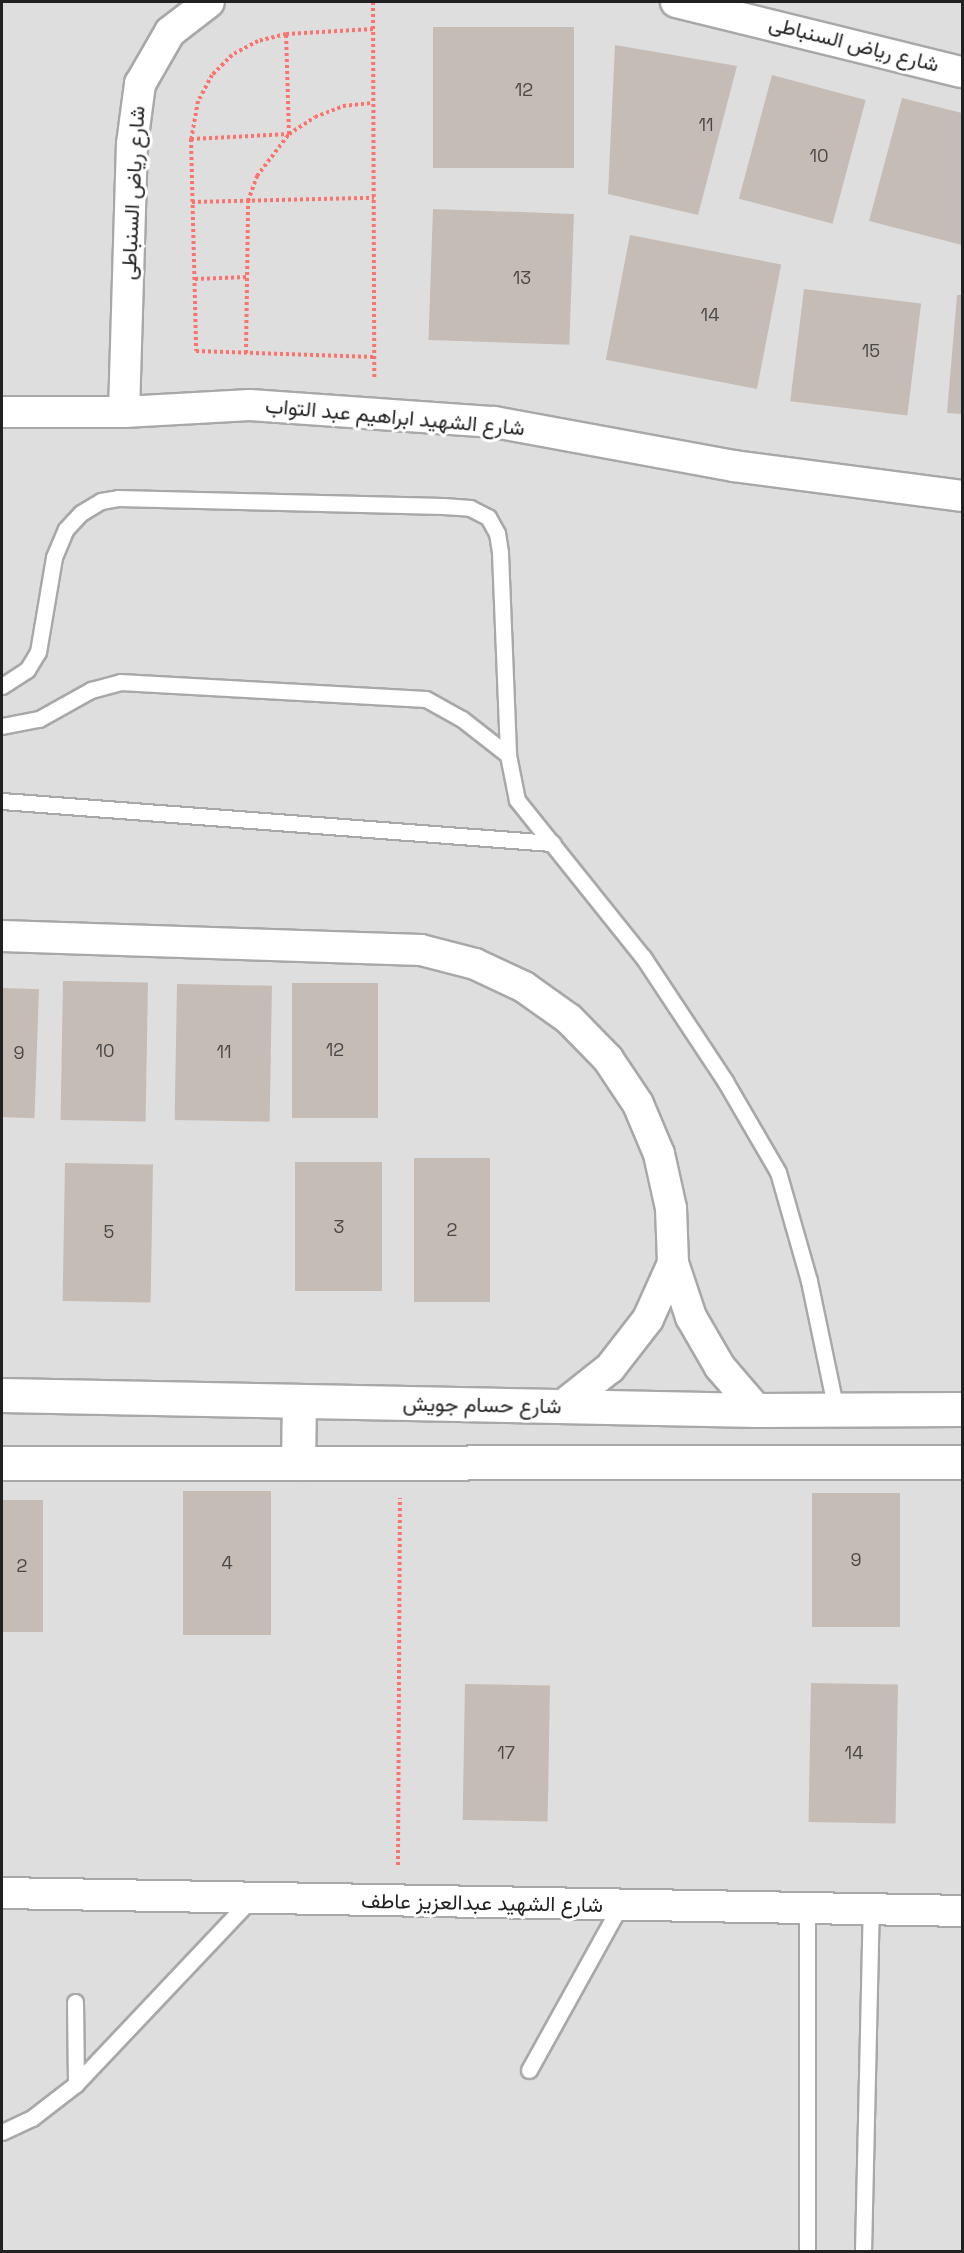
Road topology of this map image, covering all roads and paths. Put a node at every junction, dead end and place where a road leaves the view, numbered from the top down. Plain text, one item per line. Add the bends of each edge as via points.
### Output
1 (209, 2) edge
2 (373, 2) edge
3 (676, 2) edge
4 (373, 29) junction
5 (286, 34) junction
6 (963, 72) edge
7 (374, 103) junction
8 (289, 134) junction
9 (191, 139) junction
10 (374, 198) junction
11 (248, 201) junction
12 (192, 202) junction
13 (248, 277) junction
14 (194, 279) junction
15 (246, 353) junction
16 (374, 357) junction
17 (375, 411) junction
18 (2, 412) edge
19 (124, 412) junction
20 (963, 496) edge
21 (2, 686) edge
22 (2, 726) edge
23 (508, 755) junction
24 (2, 801) edge
25 (552, 843) junction
26 (2, 936) edge
27 (673, 1263) junction
28 (2, 1395) edge
29 (299, 1401) junction
30 (562, 1406) junction
31 (963, 1409) edge
32 (757, 1410) junction
33 (836, 1410) junction
34 (963, 1462) edge
35 (2, 1463) edge
36 (298, 1463) junction
37 (400, 1463) junction
38 (2, 1893) edge
39 (251, 1899) junction
40 (398, 1902) junction
41 (620, 1906) junction
42 (807, 1909) junction
43 (871, 1910) junction
44 (963, 1911) edge
45 (75, 2002) dead end
46 (530, 2070) dead end
47 (76, 2084) junction
48 (2, 2132) edge
49 (807, 2252) edge
50 (863, 2252) edge

1 - 19 street, شارع رياض السنباطى via 170,32 140,84 132,144
2 - 4 path
3 - 6 street, شارع رياض السنباطى
4 - 5 path
4 - 7 path
5 - 8 path
5 - 9 path via 258,41 232,55 212,75 198,100
7 - 8 path via 343,106 315,117
7 - 10 path
8 - 9 path
8 - 11 path via 257,176
9 - 12 path
10 - 11 path
10 - 16 path
11 - 12 path
11 - 13 path
12 - 14 path
13 - 14 path
13 - 15 path
14 - 15 path via 196,351
15 - 16 path
16 - 17 path
17 - 19 street, شارع الشهيد ابراهيم عبد التواب via 250,405
17 - 20 street, شارع الشهيد ابراهيم عبد التواب via 494,422 734,466
18 - 19 street, شارع الشهيد ابراهيم عبد التواب
21 - 23 lane via 27,670 38,652 54,557 66,529 100,501 118,498 470,508 488,517 497,533
22 - 23 lane via 39,719 91,690 120,682 426,699 462,719
23 - 25 lane via 517,800
24 - 25 lane
25 - 33 lane via 643,957 725,1081 778,1172 809,1281
26 - 27 street via 421,950 475,964 524,987 569,1019 608,1059 638,1104 662,1165 671,1208
27 - 30 street via 648,1319 610,1368
27 - 32 street via 691,1317 720,1367
28 - 29 street, شارع حسام جويش
29 - 30 street, شارع حسام جويش
29 - 36 street
30 - 32 street, شارع حسام جويش
31 - 33 street, شارع حسام جويش
32 - 33 street, شارع حسام جويش
34 - 37 street
35 - 36 street
36 - 37 street
37 - 40 path
38 - 39 street, شارع الشهيد عبدالعزيز عاطف
39 - 40 street, شارع الشهيد عبدالعزيز عاطف
39 - 47 lane
40 - 41 street, شارع الشهيد عبدالعزيز عاطف
41 - 42 street, شارع الشهيد عبدالعزيز عاطف
41 - 46 lane
42 - 43 street, شارع الشهيد عبدالعزيز عاطف
42 - 49 lane
43 - 44 street, شارع الشهيد عبدالعزيز عاطف
43 - 50 lane
45 - 47 lane
47 - 48 lane via 32,2118

